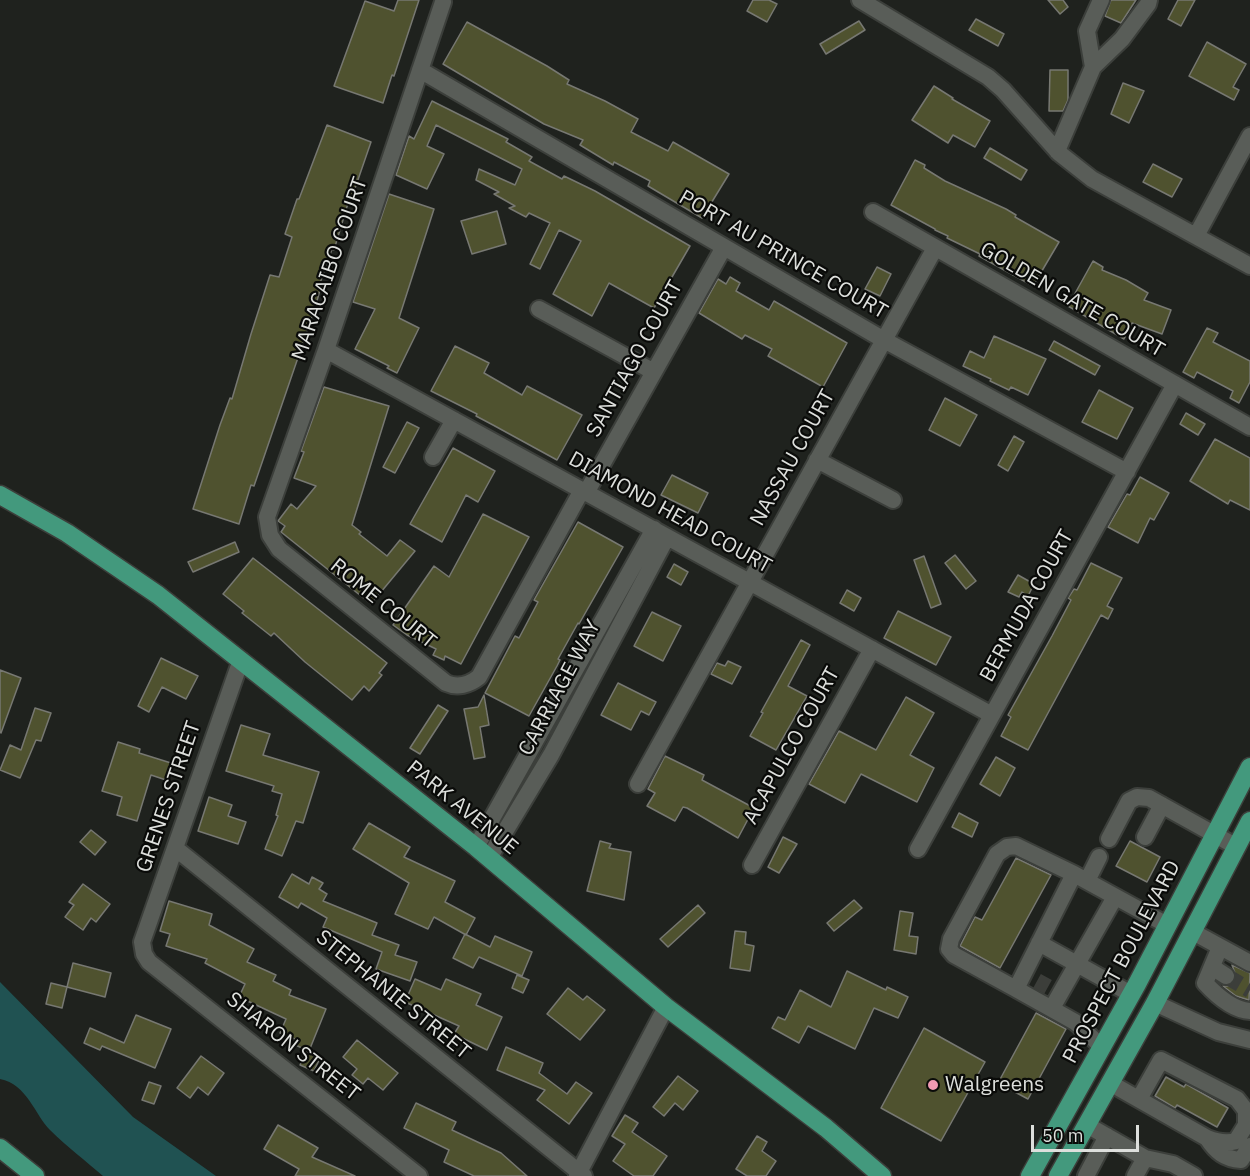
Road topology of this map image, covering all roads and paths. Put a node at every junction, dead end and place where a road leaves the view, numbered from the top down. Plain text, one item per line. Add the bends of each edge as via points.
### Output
1 (860, 0) edge
2 (1101, 0) edge
3 (1149, 0) edge
4 (443, 2) dead end
5 (1093, 67) junction
6 (420, 70) junction
7 (1250, 136) edge
8 (1057, 151) junction
9 (873, 212) dead end
10 (1196, 236) junction
11 (724, 247) junction
12 (935, 248) junction
13 (1250, 266) edge
14 (540, 309) dead end
15 (884, 340) junction
16 (326, 350) junction
17 (654, 372) junction
18 (1175, 384) junction
19 (454, 420) junction
20 (1250, 427) edge
21 (433, 457) dead end
22 (817, 460) junction
23 (1127, 472) junction
24 (584, 491) junction
25 (0, 495) edge
26 (893, 500) dead end
27 (660, 533) junction
28 (279, 549) joint
29 (749, 582) junction
30 (872, 650) junction
31 (240, 660) junction
32 (566, 682) junction
33 (462, 685) joint
34 (584, 692) junction
35 (992, 715) junction
36 (1250, 767) edge
37 (638, 784) dead end
38 (1162, 805) junction
39 (1250, 821) edge
40 (1215, 834) junction
41 (1145, 837) dead end
42 (1108, 839) dead end
43 (1237, 847) junction
44 (175, 848) junction
45 (918, 849) dead end
46 (482, 852) junction
47 (1099, 857) dead end
48 (752, 865) dead end
49 (1080, 878) junction
50 (1115, 897) junction
51 (1167, 925) junction
52 (1192, 932) junction
53 (1039, 943) junction
54 (1220, 947) junction
55 (143, 949) joint
56 (1250, 963) edge
57 (1078, 964) junction
58 (1212, 967) junction
59 (1226, 976) tunnel mouth
60 (1016, 989) junction
61 (1044, 989) junction
62 (1131, 994) junction
63 (1155, 1003) junction
64 (666, 1007) junction
65 (1250, 1011) edge
66 (1250, 1040) edge
67 (1102, 1047) junction
68 (1110, 1083) junction
69 (1139, 1100) junction
70 (1249, 1113) edge
71 (1086, 1125) junction
72 (1107, 1136) junction
73 (1207, 1138) junction
74 (1250, 1146) edge
75 (0, 1148) edge
76 (1145, 1158) junction
77 (1246, 1163) edge
78 (580, 1175) edge
79 (35, 1176) edge
80 (419, 1176) edge
81 (882, 1176) edge
82 (1030, 1176) edge
83 (1058, 1176) edge
84 (1086, 1176) edge
85 (1135, 1176) edge
86 (1194, 1176) edge

1 - 8 street via 988,77
2 - 5 street via 1087,31
3 - 5 street via 1122,39
4 - 6 street, MARACAIBO COURT
5 - 8 street
6 - 11 street, PORT AU PRINCE COURT
6 - 16 street, MARACAIBO COURT
7 - 10 street
8 - 10 street via 1092,179
9 - 12 street, GOLDEN GATE COURT
10 - 13 street
11 - 15 street, PORT AU PRINCE COURT
11 - 17 street, SANTIAGO COURT
12 - 15 street, NASSAU COURT
12 - 18 street, GOLDEN GATE COURT
14 - 17 street
15 - 22 street, NASSAU COURT
15 - 23 street, PORT AU PRINCE COURT
16 - 19 street, DIAMOND HEAD COURT
16 - 28 street, MARACAIBO COURT via 267,517 270,535
17 - 24 street, SANTIAGO COURT
18 - 20 street, GOLDEN GATE COURT
18 - 23 street, BERMUDA COURT
19 - 21 street
19 - 24 street, DIAMOND HEAD COURT
22 - 26 street
22 - 29 street, NASSAU COURT
23 - 35 street, BERMUDA COURT
24 - 27 street, DIAMOND HEAD COURT
24 - 33 street, SANTIAGO COURT via 479,677
25 - 31 main road, PARK AVENUE via 67,533 158,595
27 - 29 street, DIAMOND HEAD COURT
27 - 32 street, CARRIAGE WAY
27 - 34 street, CARRIAGE WAY
28 - 33 street, ROME COURT via 446,682
29 - 30 street, DIAMOND HEAD COURT
29 - 37 street, NASSAU COURT
30 - 35 street, DIAMOND HEAD COURT
30 - 48 street, ACAPULCO COURT
31 - 44 street, GRENES STREET
31 - 46 main road, PARK AVENUE
32 - 34 street
32 - 46 street, CARRIAGE WAY
34 - 46 street, CARRIAGE WAY via 551,755
35 - 45 street, BERMUDA COURT
36 - 40 main road, PROSPECT BOULEVARD
38 - 40 street
38 - 41 street
38 - 42 street via 1149,798 1129,801
39 - 43 main road
40 - 43 street
40 - 51 main road, PROSPECT BOULEVARD
43 - 52 main road
44 - 55 street, GRENES STREET via 142,942
44 - 78 street, STEPHANIE STREET
46 - 64 main road, PARK AVENUE
47 - 49 street
49 - 50 street
49 - 53 street
49 - 60 street via 1016,846 998,854 949,949
50 - 51 street
50 - 57 street
51 - 62 main road, PROSPECT BOULEVARD
52 - 54 street
52 - 63 main road
53 - 57 street
53 - 61 street
54 - 56 street
54 - 58 street
55 - 80 street, SHARON STREET via 149,962
57 - 61 street
57 - 62 street
58 - 59 street
58 - 65 street via 1205,983 1218,997
60 - 61 street
60 - 61 street
61 - 67 street
62 - 67 main road, PROSPECT BOULEVARD
63 - 66 street via 1218,1032
63 - 68 main road
64 - 78 street
64 - 81 main road, PARK AVENUE via 826,1128
67 - 82 main road, PROSPECT BOULEVARD
68 - 69 street
68 - 71 main road
69 - 70 street via 1161,1060 1237,1100
69 - 73 street
70 - 73 street via 1236,1141
71 - 72 street
71 - 83 main road
72 - 76 street
72 - 84 street
73 - 77 street via 1228,1159
74 - 77 street
75 - 79 main road
76 - 85 street
76 - 86 street via 1173,1164

